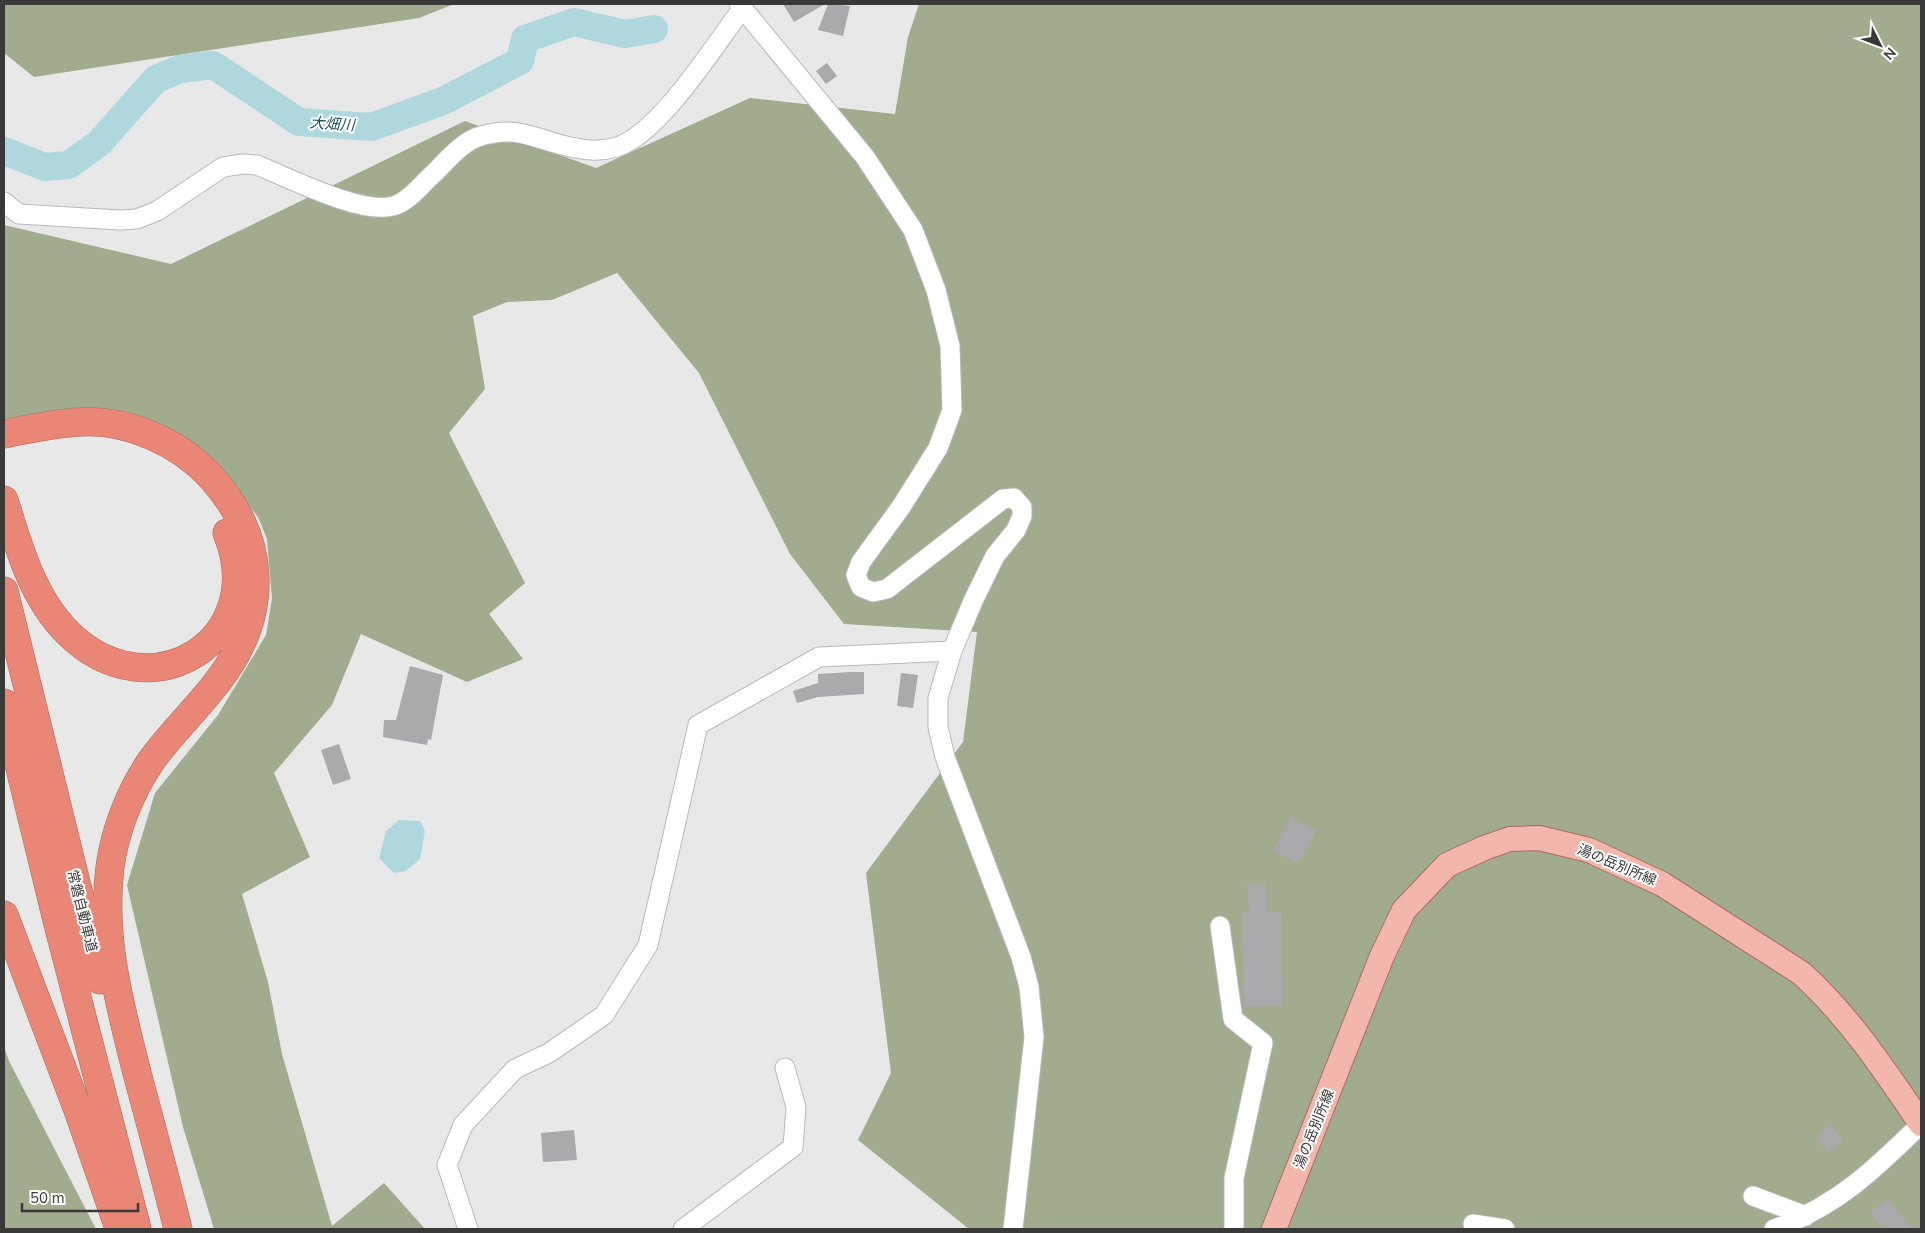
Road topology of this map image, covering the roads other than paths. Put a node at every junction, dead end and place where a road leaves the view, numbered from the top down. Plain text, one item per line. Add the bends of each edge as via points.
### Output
1 (740, 6) edge
2 (4, 202) edge
3 (4, 434) edge
4 (4, 452) edge
5 (4, 500) edge
6 (4, 591) edge
7 (952, 651) junction
8 (4, 703) edge
9 (4, 915) edge
10 (1220, 926) dead end
11 (784, 1068) dead end
12 (1921, 1124) edge
13 (1753, 1196) dead end
14 (1806, 1216) junction
15 (1473, 1224) dead end
16 (120, 1229) edge
17 (137, 1229) edge
18 (164, 1229) edge
19 (178, 1229) edge
20 (468, 1229) edge
21 (684, 1229) edge
22 (1013, 1229) edge
23 (1234, 1229) edge
24 (1274, 1229) edge
25 (1505, 1229) edge
26 (1774, 1229) edge

1 - 2 street via 665,111 642,132 618,147 593,151 505,130 478,136 458,150 409,197 395,206 380,208 359,205 257,166 243,164 223,167 156,211 137,219 19,214
1 - 7 street via 865,156 913,230 936,290 950,346 952,410 938,448 861,562 856,575 861,587 873,592 887,588 1003,499 1014,498 1022,507 1016,530 995,556
3 - 19 highway via 83,422 110,423 139,430 163,441 185,453 220,487 233,504 250,548 254,568 254,610 247,633 219,680 170,736 136,786 116,838 110,865 108,927 116,988
4 - 5 highway via 48,442 85,439 123,443 159,457 187,477 223,522 231,543 235,564 232,602 217,634 192,656 158,668 120,666 100,658 65,631 43,600 20,554
6 - 18 highway, 常磐自動車道
7 - 20 street via 819,657 698,725 648,945 604,1015 549,1053 516,1069 463,1125 447,1165
7 - 22 street via 938,698 938,727 944,757 1021,958 1031,1004 1034,1037
8 - 17 highway, 常磐自動車道
9 - 16 highway
10 - 23 street via 1232,1019 1263,1043 1234,1178
11 - 21 street via 796,1107 793,1147
12 - 14 street via 1862,1180
12 - 24 main road, 湯の岳別所線 via 1840,1014 1801,973 1646,876 1589,850 1539,838 1510,839 1447,865 1404,910 1382,956
13 - 14 street
14 - 26 street
15 - 25 street

